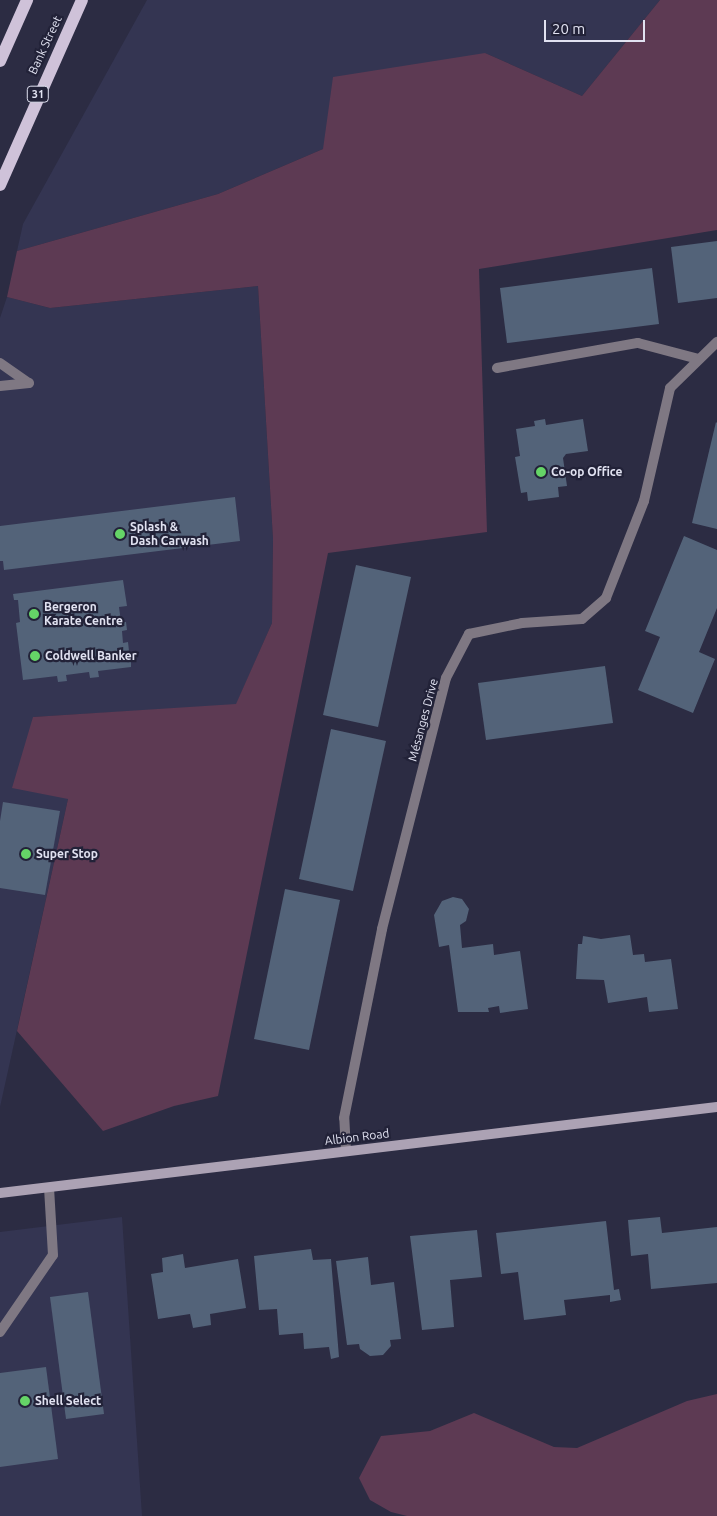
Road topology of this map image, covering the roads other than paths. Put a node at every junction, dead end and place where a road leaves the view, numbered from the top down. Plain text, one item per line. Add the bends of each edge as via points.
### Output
1 (27, 0) edge
2 (78, 2) edge
3 (0, 61) edge
4 (0, 186) edge
5 (717, 342) edge
6 (698, 360) junction
7 (0, 363) edge
8 (498, 368) dead end
9 (0, 386) edge
10 (717, 1107) edge
11 (346, 1151) junction
12 (49, 1188) junction
13 (0, 1193) edge
14 (4, 1317) edge
15 (0, 1332) edge

1 - 3 main road
2 - 4 main road, Bank Street / 31
5 - 6 street, Mésanges Drive
6 - 8 street via 638,343
6 - 11 street, Mésanges Drive via 670,388 644,501 606,598 582,618 522,623 469,634 446,678 382,929 344,1118
7 - 9 street via 29,383
10 - 11 street, Albion Road
11 - 12 street, Albion Road
12 - 13 street, Albion Road
12 - 14 street via 53,1255
14 - 15 street

